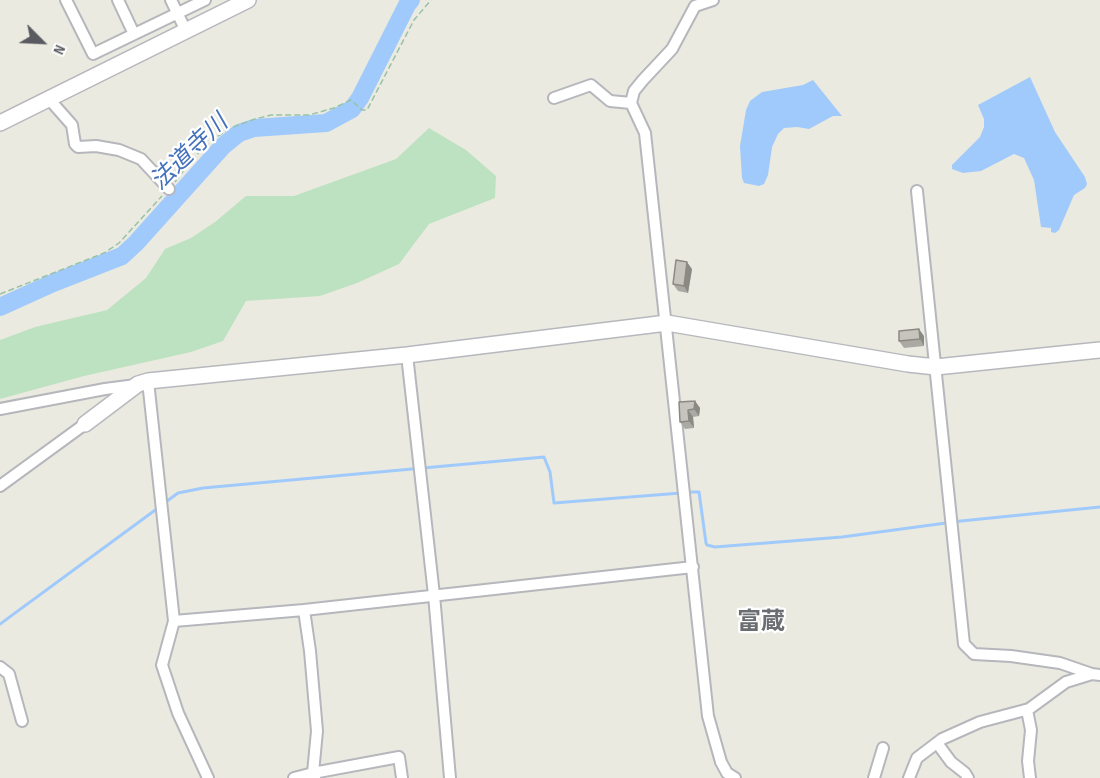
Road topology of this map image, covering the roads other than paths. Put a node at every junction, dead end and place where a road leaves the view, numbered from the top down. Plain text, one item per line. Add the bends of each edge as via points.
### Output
1 (66, 0) edge
2 (118, 0) edge
3 (171, 0) edge
4 (205, 0) edge
5 (248, 0) edge
6 (713, 0) edge
7 (178, 14) junction
8 (186, 31) junction
9 (134, 34) junction
10 (554, 98) dead end
11 (49, 99) junction
12 (632, 103) junction
13 (0, 123) edge
14 (169, 189) dead end
15 (917, 191) dead end
16 (666, 323) junction
17 (1100, 350) edge
18 (407, 355) junction
19 (936, 368) junction
20 (143, 383) junction
21 (0, 409) edge
22 (85, 424) joint
23 (0, 486) edge
24 (693, 567) junction
25 (434, 595) junction
26 (304, 610) junction
27 (174, 621) junction
28 (0, 667) edge
29 (1096, 674) edge
30 (1027, 710) junction
31 (22, 721) dead end
32 (937, 743) junction
33 (883, 748) dead end
34 (314, 776) edge
35 (208, 778) edge
36 (294, 778) edge
37 (402, 778) edge
38 (450, 778) edge
39 (735, 778) edge
40 (874, 778) edge
41 (909, 778) edge
42 (968, 778) edge
43 (1030, 778) edge

1 - 9 street via 93,54
2 - 9 street
3 - 7 street
4 - 7 street
5 - 8 street
6 - 12 street via 695,6 672,49 634,91
7 - 8 street
7 - 9 street
8 - 11 street
10 - 12 street via 591,85 610,101
11 - 13 street
11 - 14 street via 72,125 78,147 119,150 141,159
12 - 16 street via 645,133
15 - 19 street
16 - 18 street
16 - 19 street
16 - 24 street
17 - 19 street
18 - 20 street
18 - 25 street
19 - 29 street via 964,644 974,654 1060,663
20 - 21 street
20 - 22 street
20 - 27 street
22 - 23 street
24 - 25 street
24 - 39 street via 708,716 721,762
25 - 26 street
25 - 38 street
26 - 27 street
26 - 34 street via 317,731
27 - 35 street via 162,665 177,713
28 - 31 street via 9,674
29 - 30 street via 1066,682
30 - 32 street via 980,722
30 - 43 street via 1031,730
32 - 41 street via 917,758
32 - 42 street
33 - 40 street
34 - 36 street
34 - 37 street via 399,757

